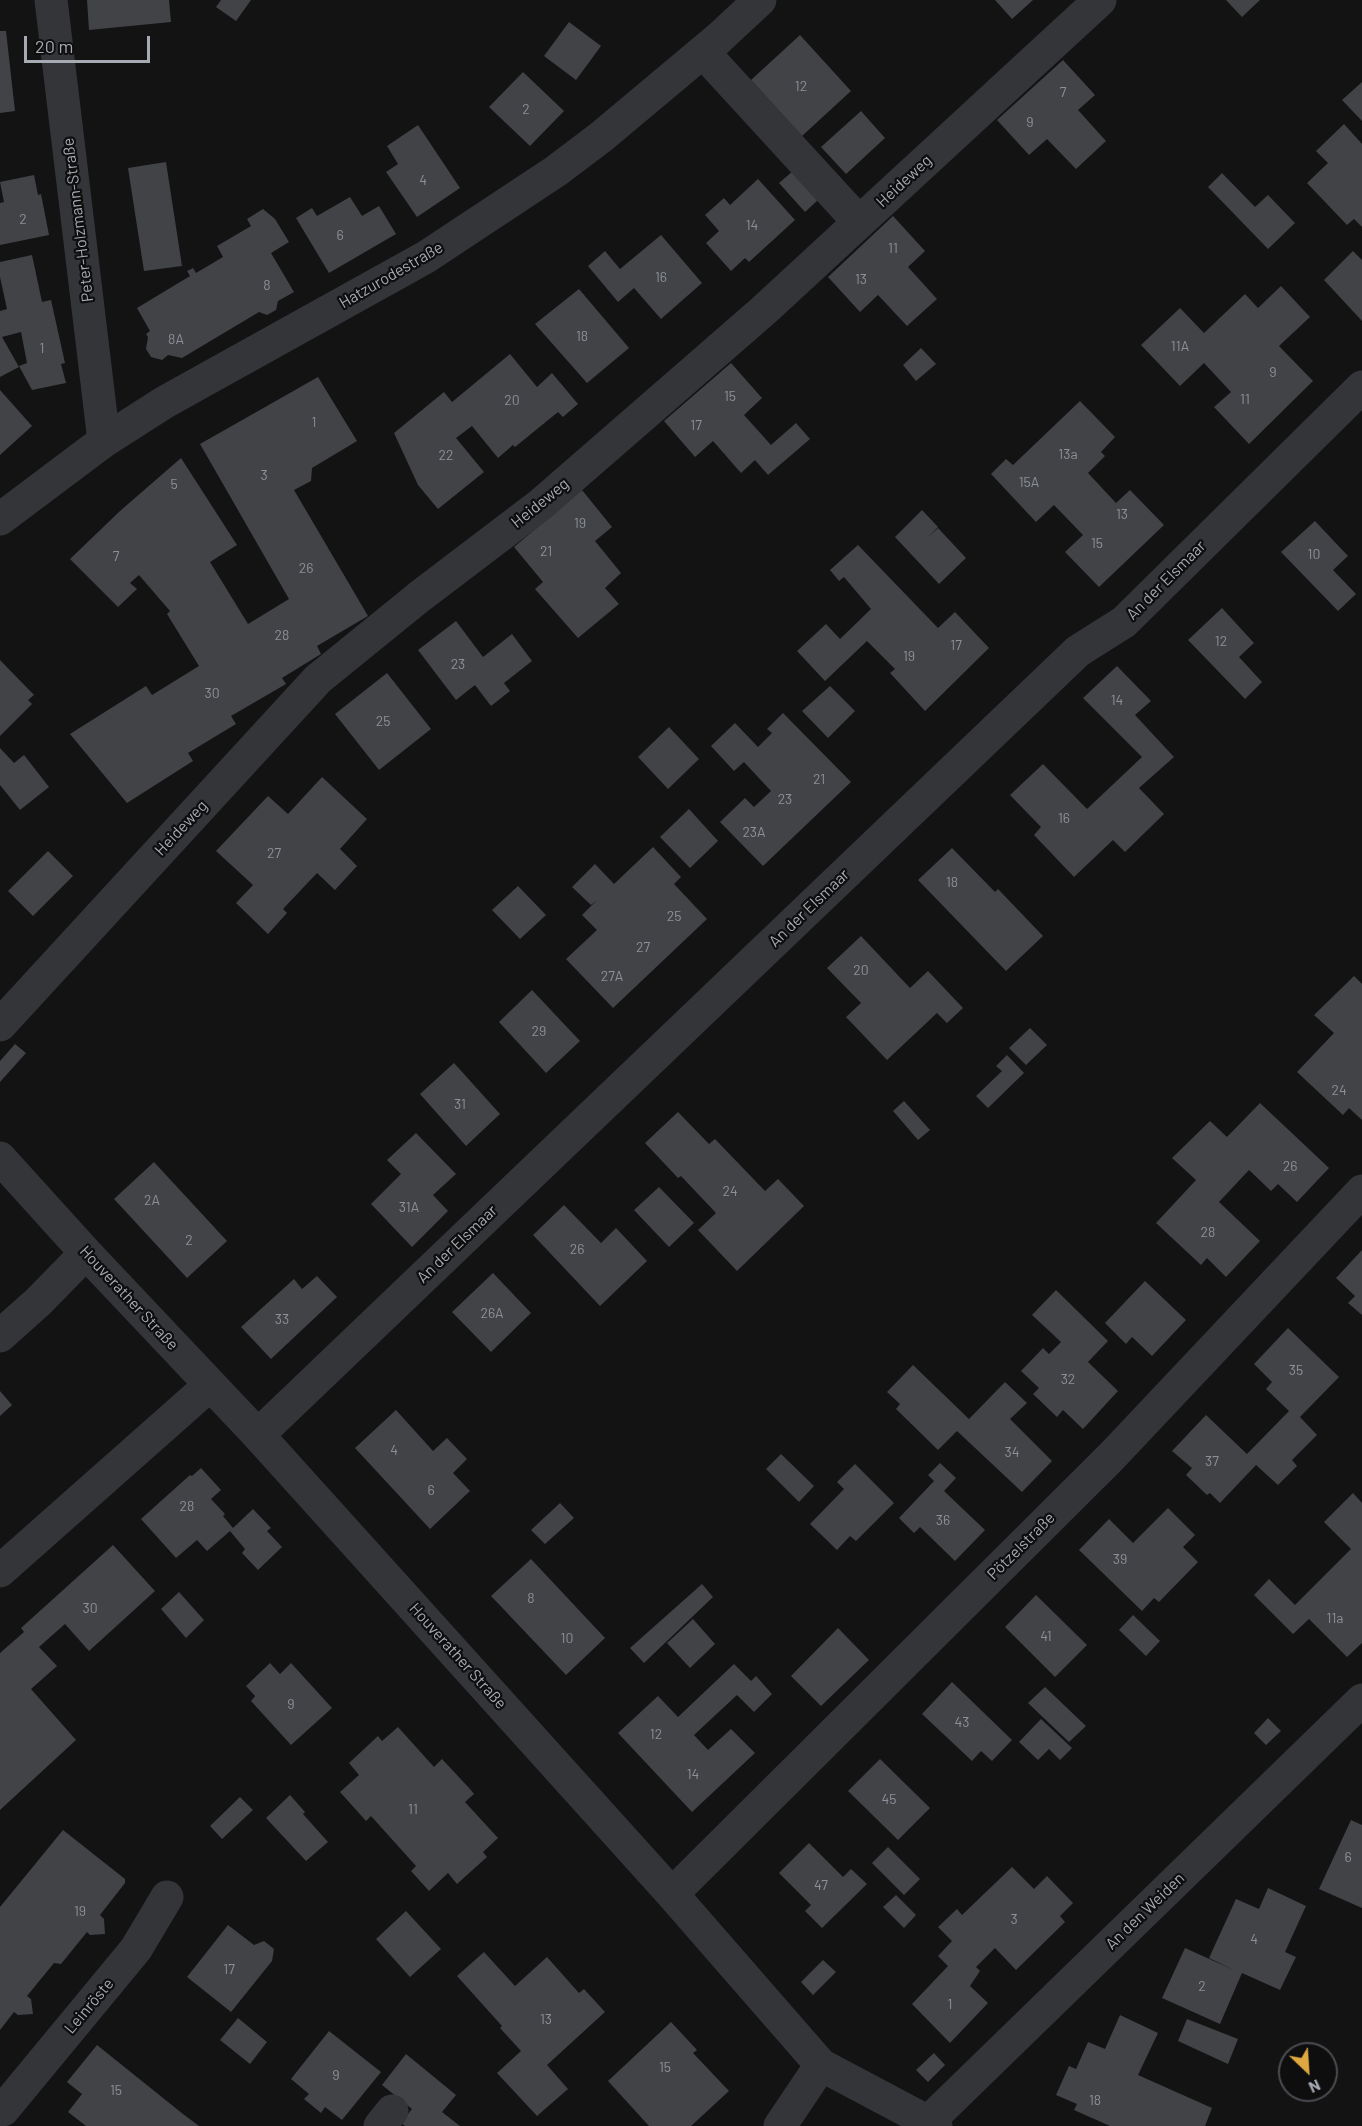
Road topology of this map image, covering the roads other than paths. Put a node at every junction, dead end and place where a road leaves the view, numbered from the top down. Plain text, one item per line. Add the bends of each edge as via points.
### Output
1 (51, 0) edge
2 (760, 0) edge
3 (1100, 0) edge
4 (703, 52) junction
5 (859, 222) junction
6 (1362, 387) edge
7 (104, 441) junction
8 (0, 519) edge
9 (0, 1025) edge
10 (0, 1158) edge
11 (1362, 1191) edge
12 (86, 1253) junction
13 (0, 1336) edge
14 (210, 1385) junction
15 (258, 1435) junction
16 (0, 1571) edge
17 (1362, 1700) edge
18 (672, 1894) junction
19 (167, 1897) dead end
20 (821, 2065) junction
21 (8, 2115) edge
22 (932, 2124) edge
23 (780, 2126) edge

1 - 7 street, Peter-Holzmann-Straße
2 - 4 street, Hatzurodestraße
3 - 5 street, Heideweg
4 - 5 street
4 - 7 street, Hatzurodestraße via 556,171 426,257 165,402
5 - 9 street, Heideweg via 540,505 318,679
6 - 15 street, An der Elsmaar via 1124,622 1078,651
7 - 8 street, Hatzurodestraße
10 - 12 street, Houverather Straße
11 - 18 street, Pötzelstraße via 1112,1456
12 - 13 street
12 - 14 street, Houverather Straße
14 - 15 street, Houverather Straße
14 - 16 street
15 - 18 street, Houverather Straße
17 - 22 street, An den Weiden
18 - 20 street, Houverather Straße
19 - 21 street, Leinröste via 136,1949
20 - 22 street, Houverather Straße
20 - 23 street

